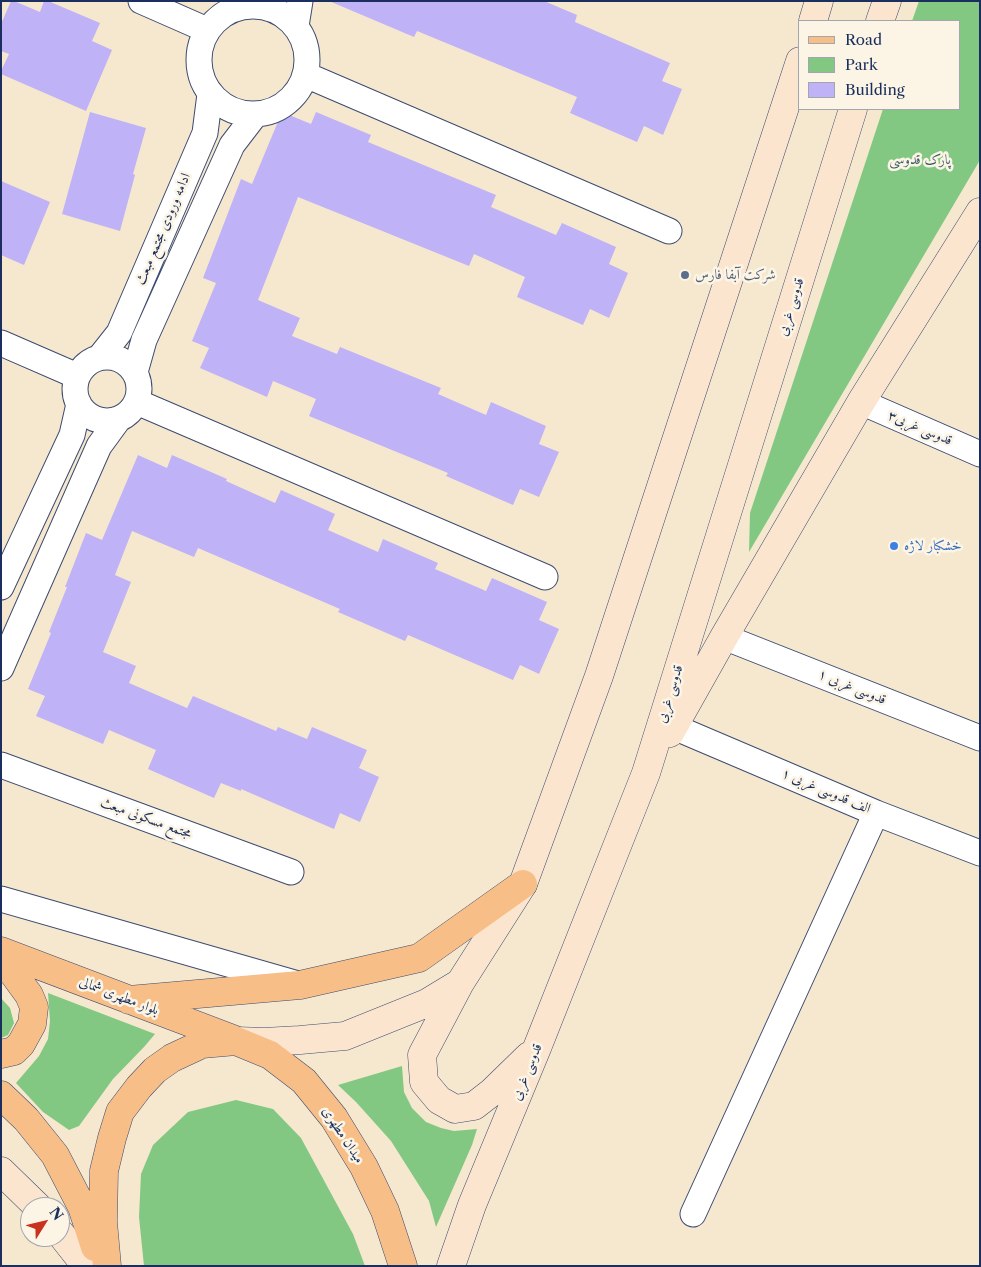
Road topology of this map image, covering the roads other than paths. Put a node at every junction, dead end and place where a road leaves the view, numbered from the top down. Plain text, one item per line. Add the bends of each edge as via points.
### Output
1 (140, 1) edge
2 (300, 1) edge
3 (819, 1) edge
4 (887, 1) edge
5 (251, 3) edge
6 (813, 20) edge
7 (880, 20) edge
8 (296, 26) junction
9 (207, 30) junction
10 (798, 67) edge
11 (306, 75) junction
12 (210, 94) junction
13 (853, 110) edge
14 (255, 115) junction
15 (980, 212) edge
16 (669, 231) dead end
17 (1, 343) edge
18 (100, 357) junction
19 (135, 372) junction
20 (77, 376) junction
21 (137, 402) junction
22 (861, 402) junction
23 (79, 404) junction
24 (118, 420) junction
25 (980, 454) edge
26 (545, 577) dead end
27 (1, 587) edge
28 (30, 601) junction
29 (724, 636) junction
30 (1, 668) edge
31 (674, 727) junction
32 (980, 738) edge
33 (1, 765) edge
34 (646, 772) junction
35 (876, 813) junction
36 (980, 853) edge
37 (291, 872) dead end
38 (523, 884) junction
39 (1, 899) edge
40 (1, 951) edge
41 (1, 964) edge
42 (460, 983) junction
43 (300, 985) junction
44 (129, 1000) junction
45 (236, 1041) junction
46 (537, 1048) junction
47 (1, 1054) edge
48 (1, 1095) edge
49 (1, 1171) edge
50 (28, 1197) edge
51 (692, 1214) dead end
52 (70, 1246) edge
53 (86, 1266) edge
54 (101, 1266) edge
55 (107, 1266) edge
56 (403, 1266) edge
57 (451, 1266) edge

1 - 9 street
2 - 8 street
3 - 6 main road
4 - 7 main road
5 - 8 street via 283,14
5 - 9 street via 218,17
8 - 11 street via 306,49
9 - 12 street via 198,62 201,80
10 - 38 main road via 600,676
11 - 14 street via 287,103 272,112
11 - 16 street
12 - 14 street via 222,106 238,113
12 - 18 street, ادامه ورودی مجتمع مبعث via 205,133 119,333
13 - 34 main road, قدوسی غربی
14 - 19 street via 232,145 144,340
15 - 22 main road
17 - 20 street
18 - 19 street via 120,359
18 - 20 street via 82,367
19 - 21 street via 139,382
20 - 23 street via 75,395
21 - 24 street via 133,410
21 - 26 street
22 - 25 street, قدوسی غربی۳
22 - 29 main road
23 - 24 street via 92,418 110,422
23 - 27 street via 72,435
24 - 28 street via 98,446
27 - 28 street
28 - 30 street
29 - 31 main road
29 - 32 street, ۱ قدوسی غربی
31 - 34 main road
31 - 35 street, ۱ الف قدوسی غربی
33 - 37 street, مجتمع مسکونی مبعث
34 - 46 main road, قدوسی غربی
35 - 36 street, ۱ الف قدوسی غربی
35 - 51 street
38 - 42 main road
38 - 43 main road via 419,958
39 - 43 street
40 - 44 main road, بلوار مطهری شمالی
41 - 47 main road via 13,973 34,1007 32,1024 21,1044
42 - 45 main road via 427,1003 345,1036
42 - 46 main road via 422,1055 424,1082 438,1100 456,1109 474,1106
43 - 44 main road
44 - 45 main road, بلوار مطهری شمالی
45 - 55 main road, میدان مطهری via 202,1044 172,1058 155,1070 120,1112 104,1171 103,1222
45 - 56 main road, میدان مطهری via 270,1055 304,1081 334,1118 364,1167
46 - 57 main road, قدوسی غربی via 472,1205
48 - 54 main road via 55,1154 82,1207
49 - 50 main road
52 - 53 main road

